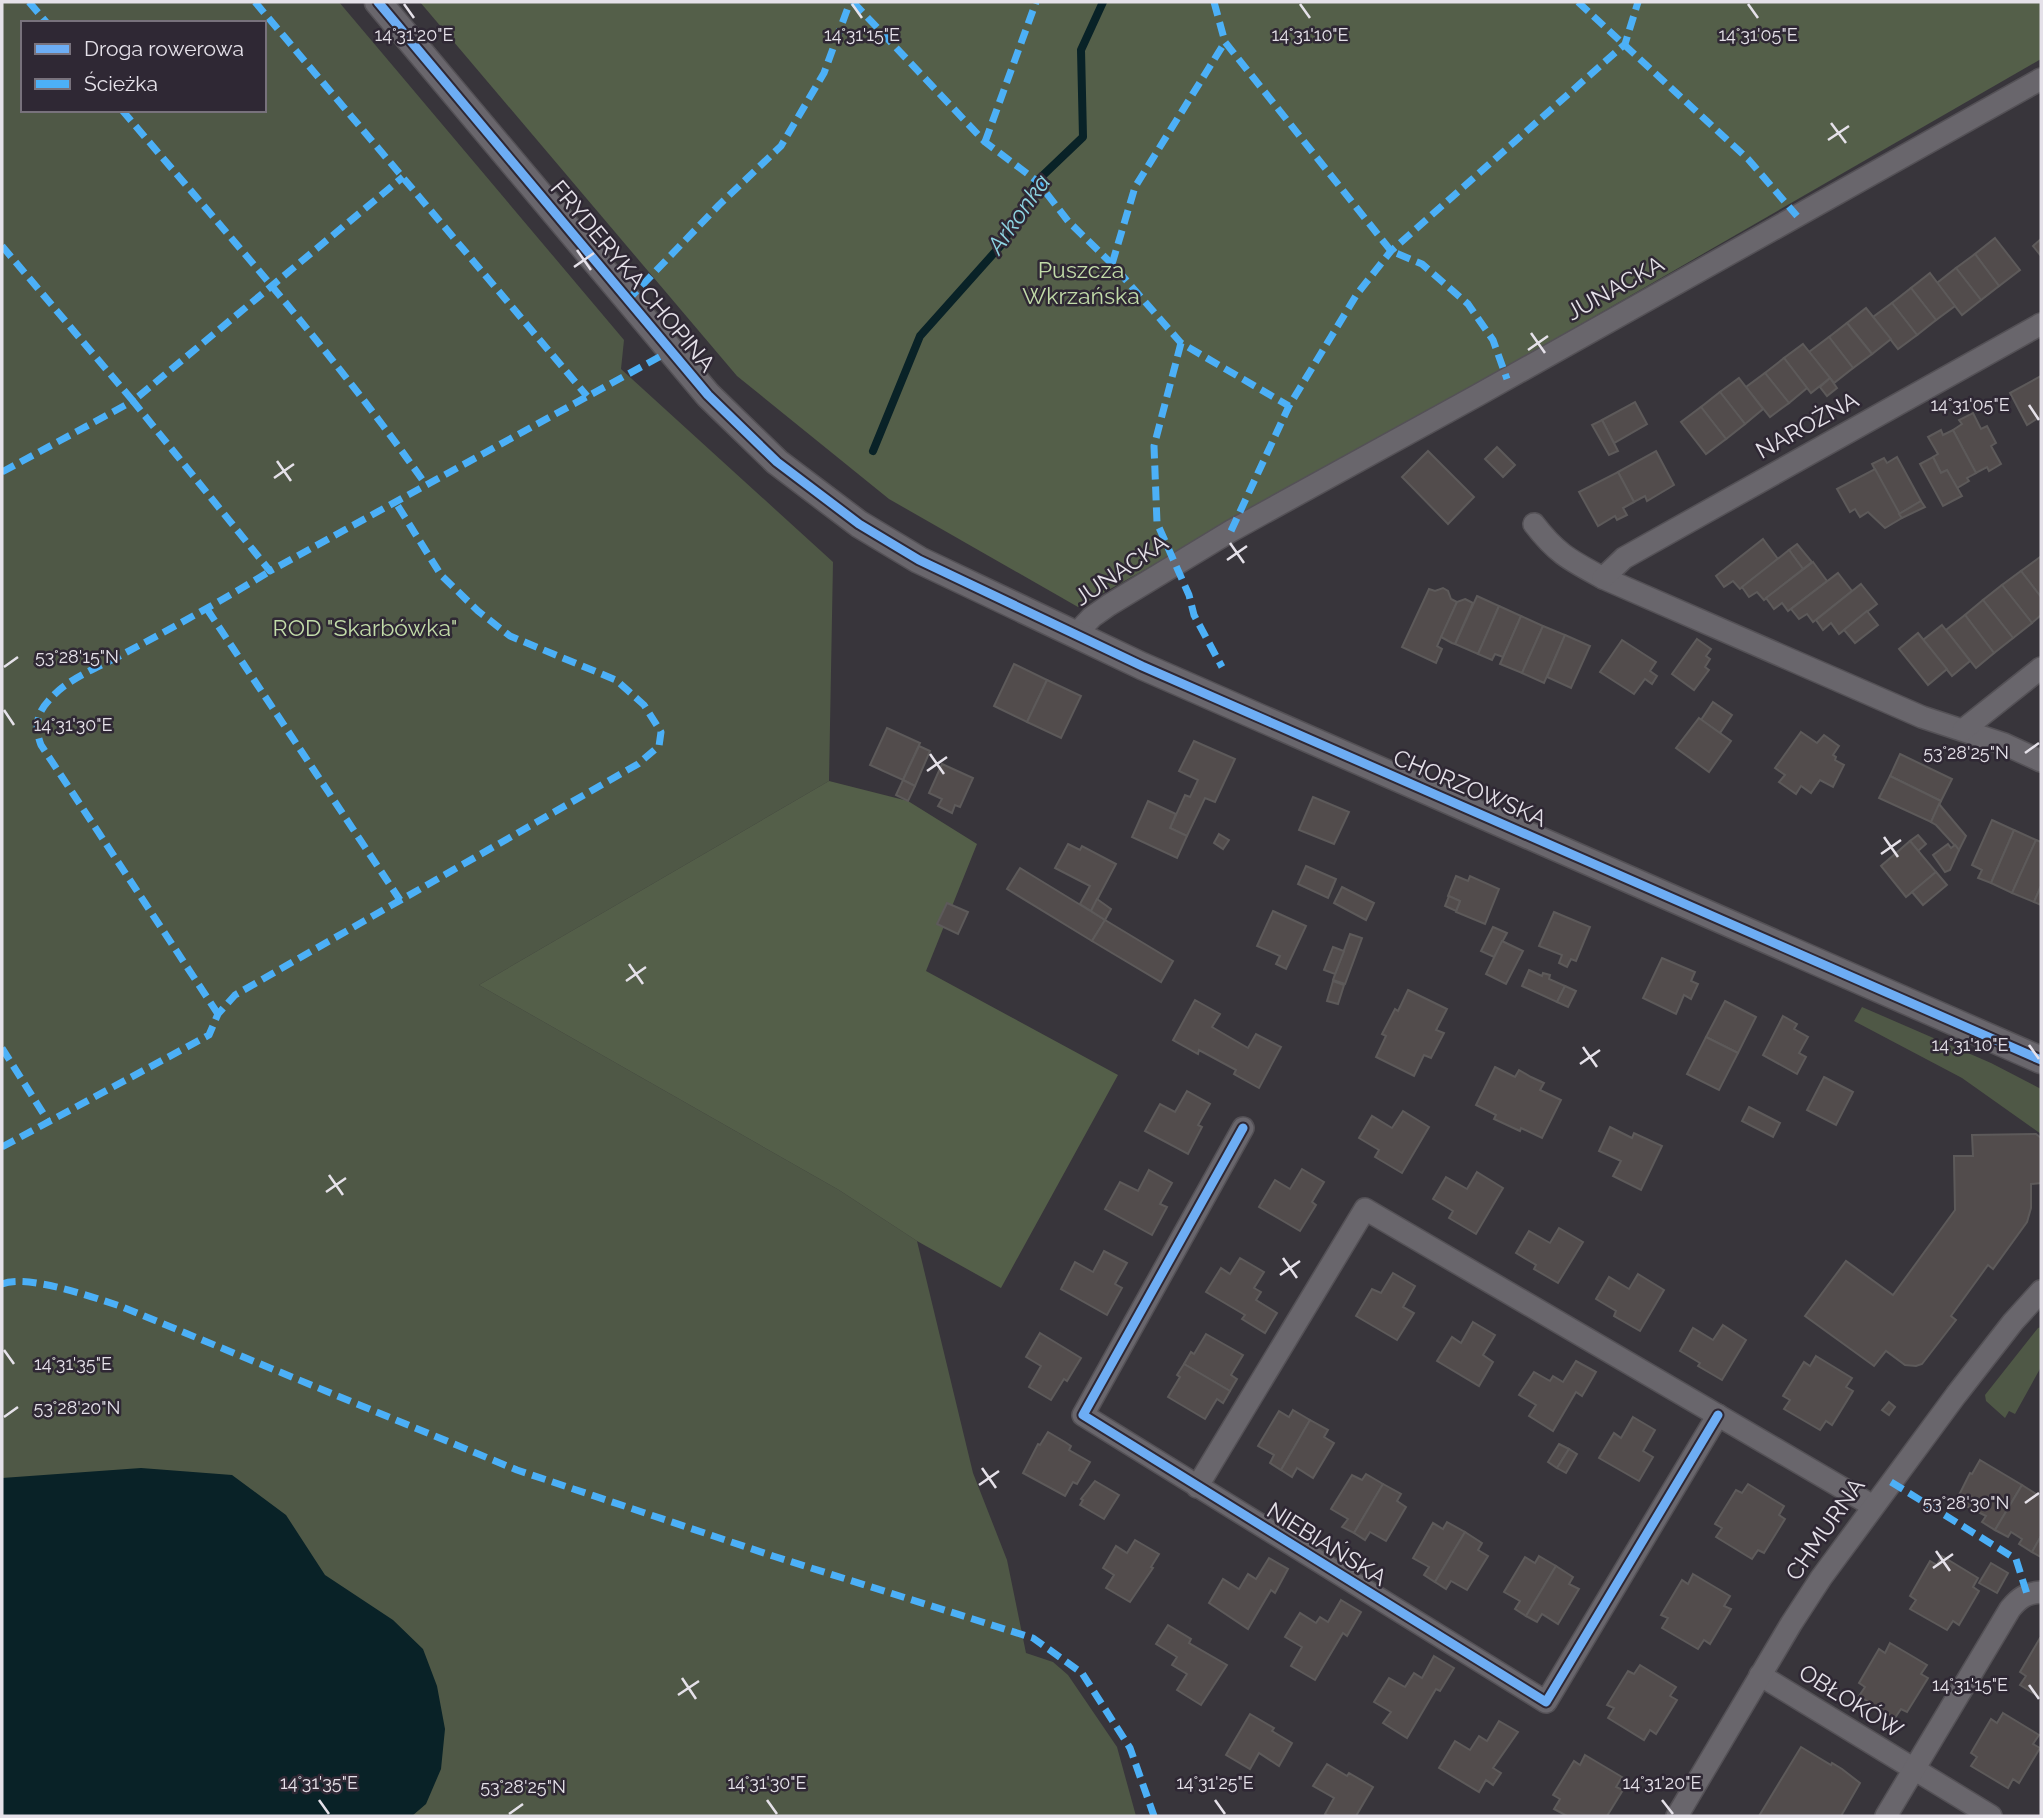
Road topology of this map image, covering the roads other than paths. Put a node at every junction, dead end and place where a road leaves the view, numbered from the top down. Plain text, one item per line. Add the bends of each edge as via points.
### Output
1 (378, 2) edge
2 (2041, 79) edge
3 (2041, 324) edge
4 (1534, 524) dead end
5 (888, 542) joint
6 (1603, 578) junction
7 (1075, 635) junction
8 (2041, 668) edge
9 (1963, 730) junction
10 (2041, 761) edge
11 (2041, 1060) edge
12 (1243, 1128) dead end
13 (2041, 1291) edge
14 (1718, 1415) junction
15 (1197, 1487) junction
16 (1873, 1506) junction
17 (2041, 1592) edge
18 (1760, 1675) junction
19 (1914, 1770) junction
20 (1677, 1816) edge
21 (1886, 1816) edge
22 (1991, 1816) edge

1 - 5 street, FRYDERYKA CHOPINA via 729,418 802,483
2 - 7 street, JUNACKA via 1231,531 1110,604
3 - 6 street, NAROŻNA via 1624,558
4 - 6 street via 1563,556
5 - 7 street, CHORZOWSKA
6 - 9 street via 1922,718
7 - 11 street, CHORZOWSKA
8 - 9 street
9 - 10 street
12 - 15 street, NIEBIAŃSKA via 1083,1415
13 - 16 street, CHMURNA
14 - 15 street via 1365,1209
14 - 15 street, NIEBIAŃSKA via 1546,1702
14 - 16 street
16 - 18 street, CHMURNA
17 - 19 street, OBŁOKÓW via 2027,1594 2010,1609
18 - 19 street, OBŁOKÓW
18 - 20 street, CHMURNA
19 - 21 street, OBŁOKÓW
19 - 22 street, OBŁOKÓW

